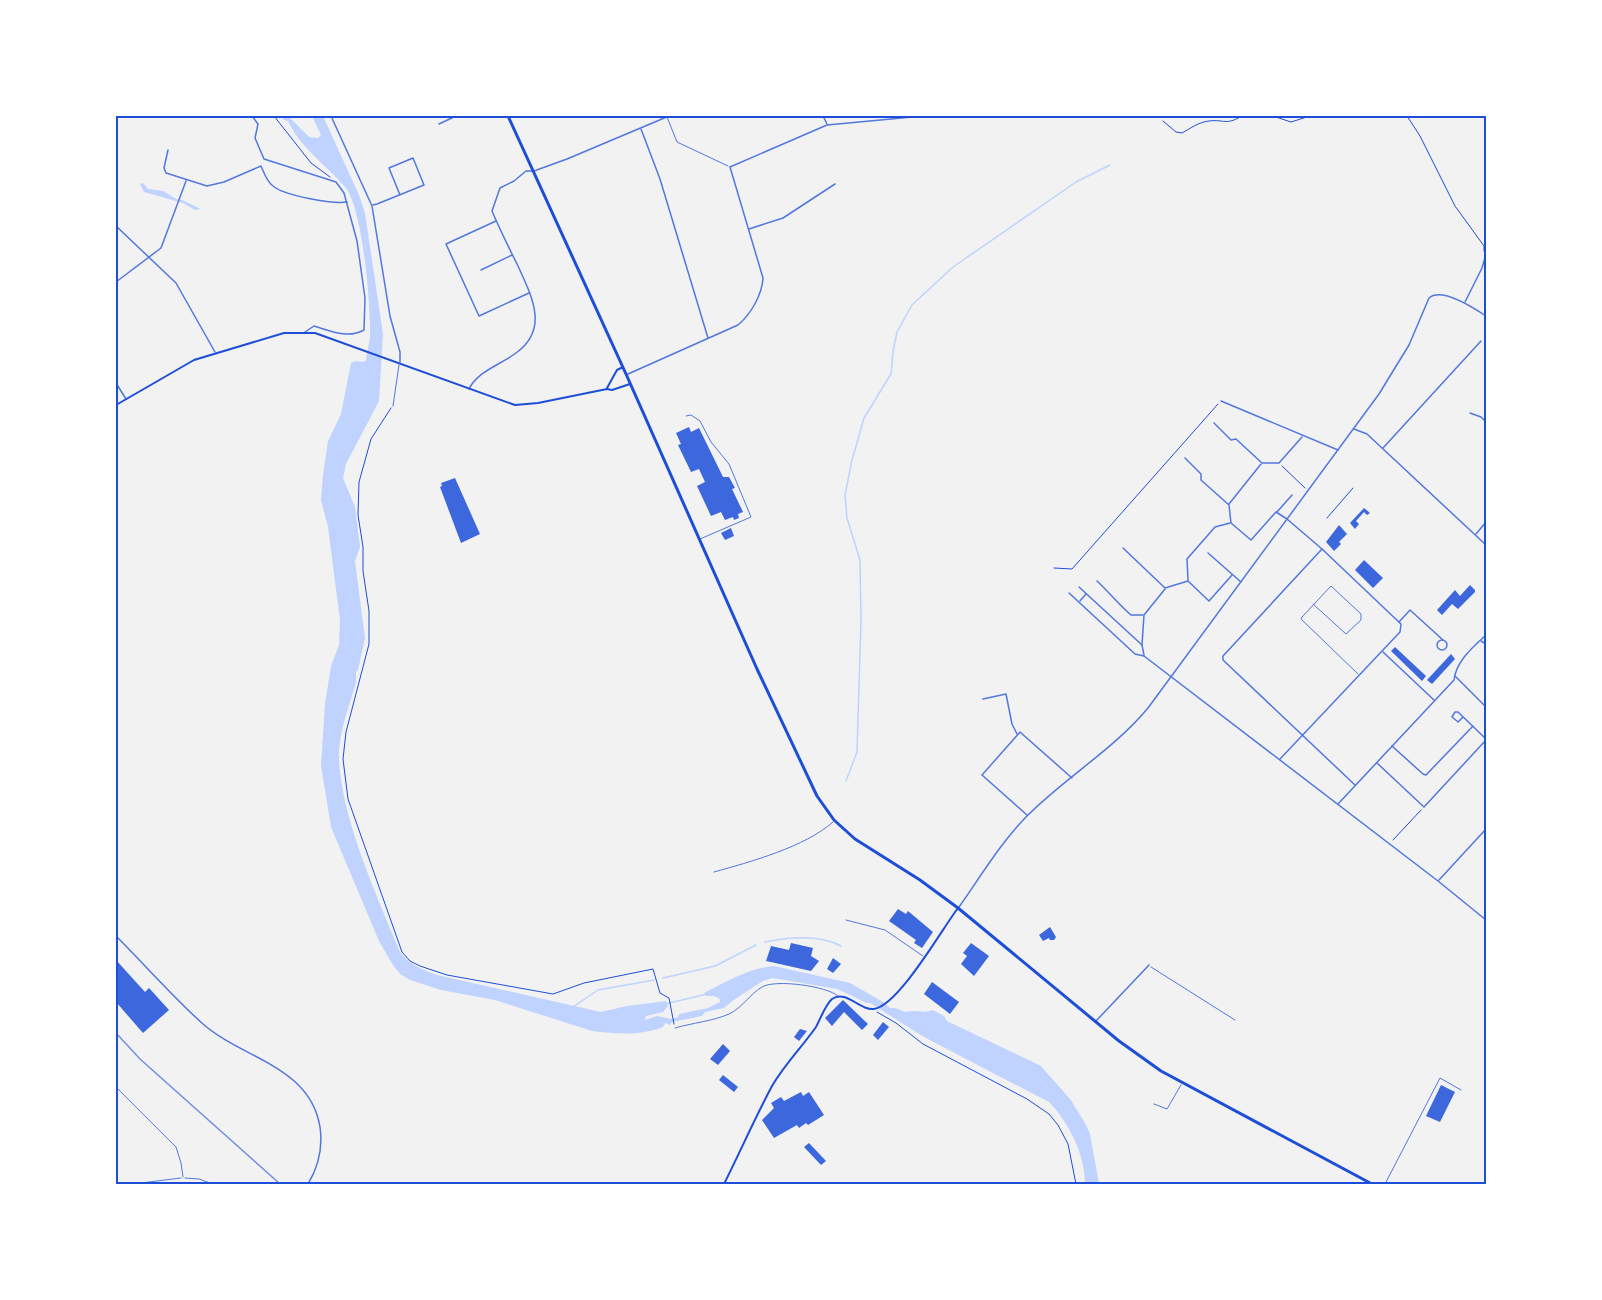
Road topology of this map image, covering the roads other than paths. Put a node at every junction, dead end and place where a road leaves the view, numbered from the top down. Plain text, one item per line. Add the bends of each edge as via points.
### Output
1 (252, 116) edge
2 (331, 116) edge
3 (456, 116) edge
4 (508, 116) edge
5 (668, 116) edge
6 (823, 116) edge
7 (923, 116) edge
8 (439, 124) dead end
9 (827, 125) junction
10 (640, 128) junction
11 (168, 150) dead end
12 (264, 159) junction
13 (261, 166) junction
14 (730, 167) junction
15 (534, 171) junction
16 (186, 180) junction
17 (835, 184) dead end
18 (400, 195) junction
19 (347, 202) junction
20 (372, 206) junction
21 (496, 221) junction
22 (116, 226) edge
23 (748, 229) junction
24 (1486, 254) edge
25 (513, 255) junction
26 (150, 256) junction
27 (481, 270) dead end
28 (116, 282) edge
29 (530, 293) junction
30 (1465, 303) junction
31 (1486, 316) edge
32 (305, 332) junction
33 (709, 339) junction
34 (1481, 341) dead end
35 (216, 353) junction
36 (400, 363) junction
37 (623, 367) junction
38 (626, 374) junction
39 (116, 383) edge
40 (630, 384) junction
41 (607, 389) junction
42 (469, 390) junction
43 (126, 399) junction
44 (1221, 401) road end
45 (116, 405) edge
46 (393, 406) road end
47 (1470, 413) dead end
48 (686, 416) dead end
49 (1486, 422) edge
50 (1214, 423) dead end
51 (1353, 429) junction
52 (1302, 436) junction
53 (1382, 449) junction
54 (1339, 451) junction
55 (1185, 458) dead end
56 (1262, 463) junction
57 (1292, 495) dead end
58 (1229, 505) junction
59 (1276, 512) junction
60 (1287, 519) junction
61 (1486, 522) edge
62 (1231, 523) junction
63 (1475, 535) junction
64 (699, 540) junction
65 (1486, 545) edge
66 (1123, 548) dead end
67 (1322, 549) junction
68 (1208, 553) dead end
69 (1232, 575) junction
70 (1097, 581) dead end
71 (1188, 581) junction
72 (1241, 582) junction
73 (1079, 587) dead end
74 (1165, 588) junction
75 (1069, 593) dead end
76 (1086, 594) junction
77 (1079, 602) junction
78 (1313, 604) junction
79 (1144, 615) junction
80 (1399, 622) junction
81 (1486, 635) edge
82 (1443, 640) dead end
83 (1481, 640) junction
84 (1486, 644) edge
85 (1142, 645) junction
86 (1382, 651) junction
87 (1144, 656) junction
88 (1359, 675) junction
89 (1455, 676) junction
90 (1171, 677) junction
91 (983, 699) dead end
92 (1435, 700) junction
93 (1486, 707) edge
94 (1463, 717) dead end
95 (1473, 726) junction
96 (1019, 733) junction
97 (1302, 736) junction
98 (1486, 740) edge
99 (1392, 746) junction
100 (1280, 760) junction
101 (1376, 762) junction
102 (1072, 778) junction
103 (1355, 785) junction
104 (1337, 804) junction
105 (1027, 816) junction
106 (834, 820) junction
107 (1486, 829) edge
108 (714, 872) dead end
109 (1438, 881) junction
110 (958, 908) junction
111 (846, 920) dead end
112 (1486, 920) edge
113 (116, 936) edge
114 (924, 957) junction
115 (1149, 965) joint
116 (838, 996) junction
117 (1235, 1020) dead end
118 (1096, 1022) junction
119 (675, 1028) dead end
120 (1182, 1083) junction
121 (116, 1087) edge
122 (1461, 1090) dead end
123 (1154, 1104) dead end
124 (183, 1177) junction
125 (132, 1185) edge
126 (213, 1185) edge
127 (308, 1185) edge
128 (724, 1185) edge
129 (1371, 1185) edge
130 (1385, 1185) edge

1 - 12 street via 258,124 255,138
2 - 20 street
3 - 8 street
4 - 15 main road
5 - 10 street
5 - 14 lane via 677,142
6 - 9 street
7 - 9 street
9 - 14 street
10 - 15 street
10 - 33 street via 660,178
11 - 16 street via 165,172
12 - 13 street
12 - 19 street via 336,183
13 - 16 street via 207,186
13 - 19 street via 270,184 279,190 306,198
14 - 23 street
15 - 21 street via 526,171 501,188 492,209
15 - 37 main road
16 - 26 street via 161,248
17 - 23 street via 783,218
18 - 18 street via 424,185 413,158 389,168
18 - 20 street
19 - 32 street via 357,241 366,326 362,332 343,335 314,326
20 - 36 street
21 - 25 street
21 - 29 street via 446,244 479,316
22 - 26 street
23 - 33 street via 763,278 760,293 745,319
24 - 30 street
25 - 27 street
25 - 29 street
26 - 28 street
26 - 35 street via 176,283
29 - 42 street via 535,314 530,336 516,353 474,378
30 - 31 street
30 - 51 street via 1440,294 1429,298 1402,357
32 - 35 main road via 284,333
32 - 36 main road
33 - 38 street
34 - 53 street
35 - 43 main road via 194,360
36 - 42 main road
36 - 46 lane
37 - 38 main road
37 - 41 main road via 617,370
38 - 40 main road
39 - 43 street
40 - 41 main road
40 - 64 main road
41 - 42 main road via 520,406
43 - 45 main road
44 - 52 street
47 - 49 street
48 - 64 lane via 700,421 729,464 751,517
50 - 56 street
51 - 53 street via 1366,434
51 - 54 street
52 - 54 street
52 - 56 street via 1279,463
53 - 63 street
54 - 60 street
55 - 58 street via 1201,474 1201,480
56 - 58 street
57 - 59 street
58 - 62 street
59 - 60 street
59 - 62 street via 1251,540
60 - 67 street
60 - 72 street
61 - 63 street
62 - 71 street via 1215,527 1198,544 1187,559
63 - 65 street
64 - 106 main road via 801,764
66 - 74 street
67 - 80 street
67 - 97 street via 1222,660
68 - 69 street
69 - 71 street via 1209,601
69 - 72 street
70 - 79 street via 1131,615
71 - 74 street
72 - 90 street
73 - 76 street
74 - 79 street
75 - 77 street
76 - 77 street
76 - 85 street
77 - 87 street via 1135,654
78 - 78 lane via 1346,634 1361,620 1361,614 1331,586
78 - 88 lane via 1302,617 1303,622
79 - 85 street
80 - 82 street via 1410,610
80 - 86 street via 1400,632
81 - 83 street
83 - 84 street
83 - 89 street via 1455,669
85 - 87 street
86 - 88 street
86 - 92 street
87 - 90 street
88 - 97 street
89 - 92 street
89 - 93 street
90 - 100 street
90 - 102 street via 1130,729
91 - 96 street via 1006,694 1012,724
92 - 99 street
94 - 95 street
95 - 98 street
95 - 99 street via 1426,775
96 - 102 street
96 - 105 street via 982,775
97 - 100 street
97 - 103 street
98 - 101 street via 1424,807
99 - 101 street
100 - 104 street
101 - 103 street
102 - 105 street
103 - 104 street
104 - 109 street
105 - 110 street
106 - 108 lane via 811,838
106 - 110 main road
107 - 109 street
109 - 112 street
110 - 114 main road
110 - 118 main road
111 - 114 lane via 885,930
113 - 127 street via 204,1025 281,1070 300,1086 316,1113 320,1133 321,1154
114 - 116 main road via 887,1003 866,1008
115 - 117 lane
115 - 118 street
116 - 119 lane via 817,988 771,983 730,1013
116 - 128 main road via 772,1086
118 - 120 main road
120 - 123 lane via 1167,1109
120 - 129 main road
121 - 124 lane via 176,1147
122 - 130 lane via 1440,1078
124 - 125 lane
124 - 126 lane

